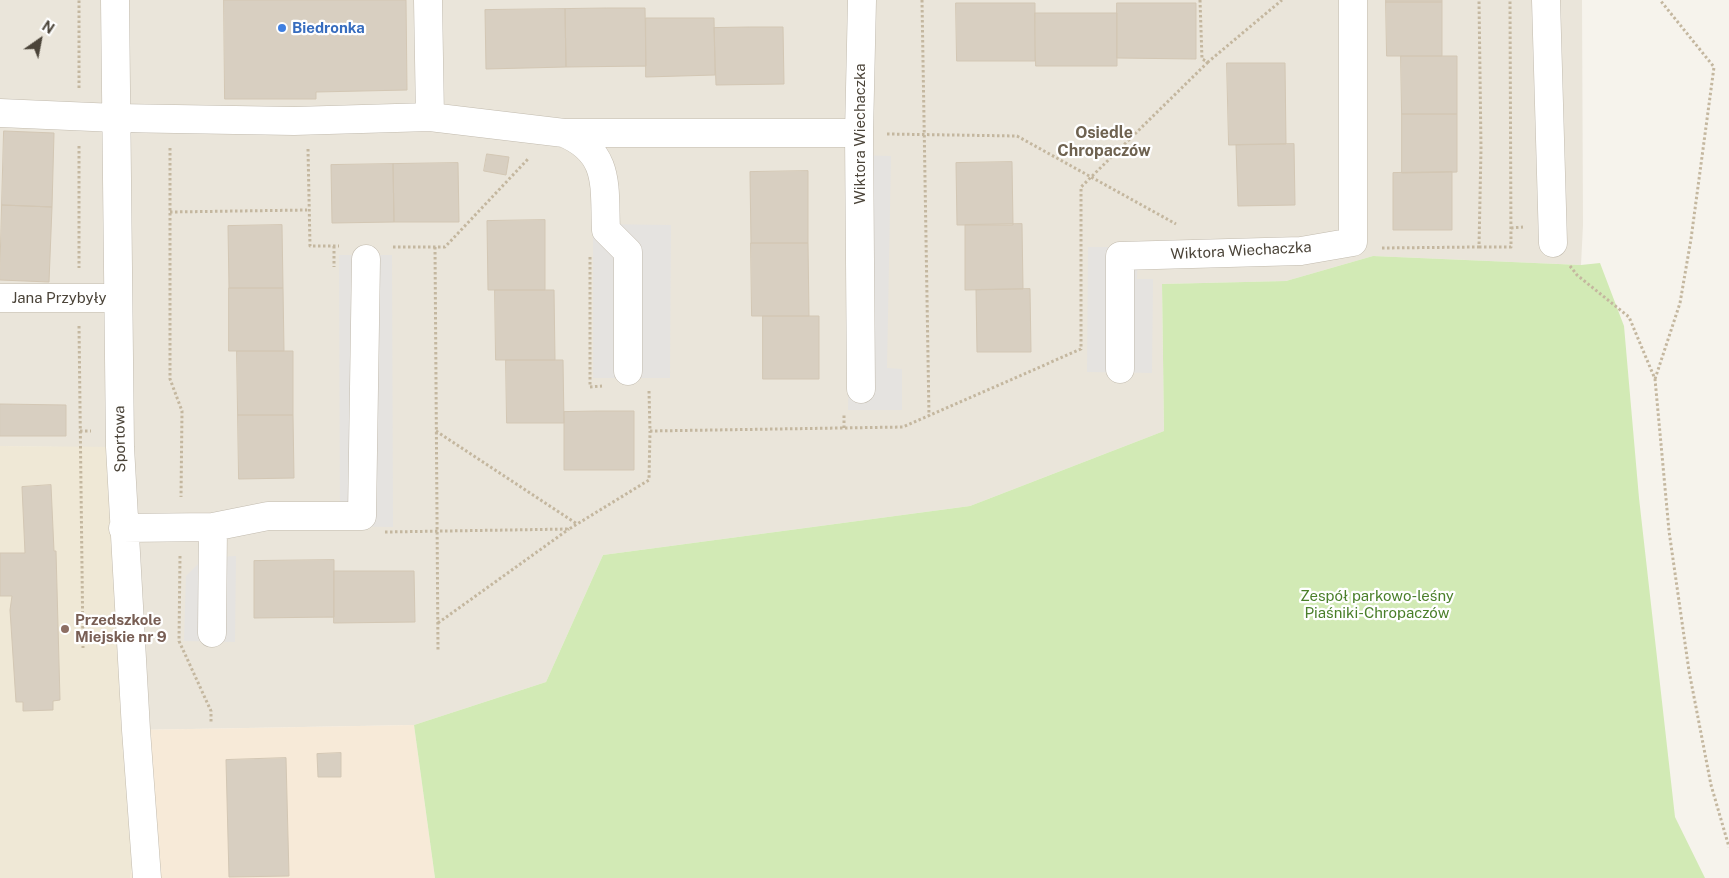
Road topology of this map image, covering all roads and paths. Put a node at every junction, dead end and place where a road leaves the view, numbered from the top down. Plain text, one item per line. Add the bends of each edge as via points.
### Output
1 (79, 0) edge
2 (115, 0) edge
3 (428, 0) edge
4 (862, 0) edge
5 (922, 0) edge
6 (1200, 0) edge
7 (1282, 0) edge
8 (1353, 0) edge
9 (1479, 0) edge
10 (1510, 0) edge
11 (1546, 0) edge
12 (1660, 0) edge
13 (1208, 62) junction
14 (0, 113) edge
15 (79, 117) junction
16 (430, 117) junction
17 (116, 118) junction
18 (169, 119) junction
19 (564, 133) junction
20 (859, 133) junction
21 (924, 134) junction
22 (308, 143) dead end
23 (534, 153) dead end
24 (1091, 177) junction
25 (307, 210) dead end
26 (170, 212) junction
27 (1183, 228) dead end
28 (1553, 243) joint
29 (334, 246) junction
30 (342, 246) dead end
31 (435, 247) junction
32 (1478, 247) junction
33 (1379, 248) dead end
34 (590, 249) dead end
35 (376, 253) joint
36 (334, 275) dead end
37 (0, 298) edge
38 (79, 298) junction
39 (118, 298) junction
40 (1120, 369) dead end
41 (1655, 379) junction
42 (629, 380) junction
43 (861, 389) dead end
44 (929, 416) junction
45 (650, 430) junction
46 (436, 431) junction
47 (190, 498) dead end
48 (577, 524) junction
49 (180, 527) junction
50 (123, 528) junction
51 (212, 528) junction
52 (569, 529) junction
53 (437, 532) junction
54 (380, 533) dead end
55 (438, 623) junction
56 (212, 633) dead end
57 (83, 648) dead end
58 (438, 651) dead end
59 (211, 723) dead end
60 (1729, 847) edge
61 (147, 878) edge

1 - 15 path
2 - 17 street, Sportowa
3 - 16 street
4 - 20 street, Wiktora Wiechaczka
5 - 21 path
6 - 13 path via 1202,59
7 - 13 path
8 - 40 street, Wiktora Wiechaczka via 1353,242 1301,251 1120,256
9 - 32 path via 1481,149
10 - 32 path via 1511,247
11 - 28 street
12 - 41 path via 1714,67 1680,303
13 - 24 path
14 - 15 street
15 - 17 street
15 - 38 path
16 - 18 street via 294,121
16 - 19 street
17 - 18 street
17 - 39 street, Sportowa
18 - 26 path
19 - 20 street
19 - 42 street via 596,156 603,170 606,230 628,252
20 - 21 path
20 - 43 street, Wiktora Wiechaczka
21 - 24 path via 1017,136
21 - 44 path
22 - 29 path via 310,246
23 - 31 path via 445,247
24 - 27 path
24 - 44 path via 1081,187 1082,349
25 - 26 path
26 - 47 path via 170,380 182,410 181,498
28 - 41 path via 1577,275 1629,317
29 - 30 path
29 - 36 path
31 - 35 path
31 - 46 path
32 - 33 path
34 - 42 path via 590,386
35 - 51 street via 362,516 268,516
37 - 38 street, Jana Przybyły
38 - 39 street, Jana Przybyły
38 - 57 path
39 - 50 street, Sportowa
41 - 60 path via 1669,531 1689,670 1711,785
42 - 45 path
44 - 45 path via 903,427
45 - 48 path via 649,480
46 - 48 path
46 - 53 path
48 - 52 path
49 - 50 street
49 - 51 street
49 - 59 path via 179,641 211,711
50 - 61 street, Sportowa
51 - 56 street
52 - 53 path
52 - 55 path
53 - 54 path
53 - 55 path
55 - 58 path

